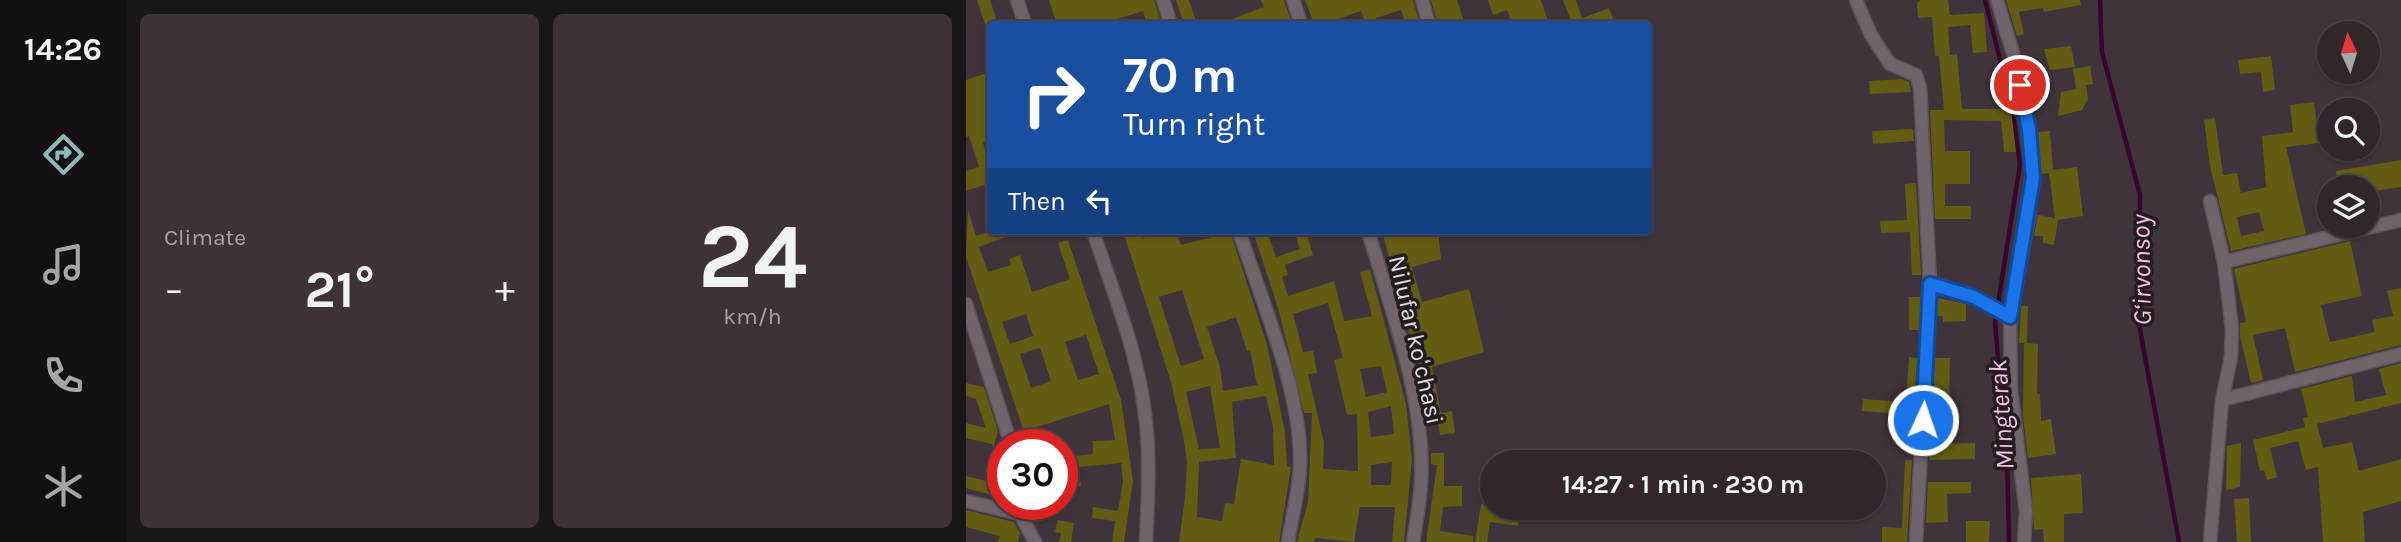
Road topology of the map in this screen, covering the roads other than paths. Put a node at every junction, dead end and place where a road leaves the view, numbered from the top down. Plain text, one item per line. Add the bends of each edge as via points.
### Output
1 (1017, 0) edge
2 (1163, 0) edge
3 (1293, 0) edge
4 (1422, 0) edge
5 (1856, 0) edge
6 (1997, 0) edge
7 (1024, 21) edge
8 (1170, 21) edge
9 (1300, 21) edge
10 (1428, 21) edge
11 (2210, 201) dead end
12 (2401, 220) edge
13 (1094, 235) edge
14 (1239, 235) edge
15 (1369, 235) edge
16 (2224, 262) junction
17 (1930, 284) junction
18 (966, 304) edge
19 (2006, 315) junction
20 (2401, 354) edge
21 (2222, 400) junction
22 (1006, 429) edge
23 (966, 501) edge
24 (987, 504) edge
25 (1025, 520) edge
26 (1035, 542) edge
27 (1146, 542) edge
28 (1288, 542) edge
29 (1413, 542) edge
30 (1916, 542) edge
31 (2024, 542) edge
32 (2210, 542) edge

1 - 7 street
2 - 8 street
3 - 9 street
4 - 10 street
5 - 17 street via 1890,64 1916,75 1920,87
6 - 19 street via 2018,70 2033,155 2029,218
11 - 16 street
12 - 16 street
13 - 27 street via 1133,352 1144,407 1150,467
14 - 28 street via 1295,415 1300,458
15 - 29 street, Nilufar koʻchasi via 1417,417 1422,482
16 - 21 street via 2232,329
17 - 19 street via 1974,297
17 - 30 street
18 - 22 street
19 - 31 street via 2026,512
20 - 21 street
21 - 32 street
23 - 24 street
25 - 26 street

